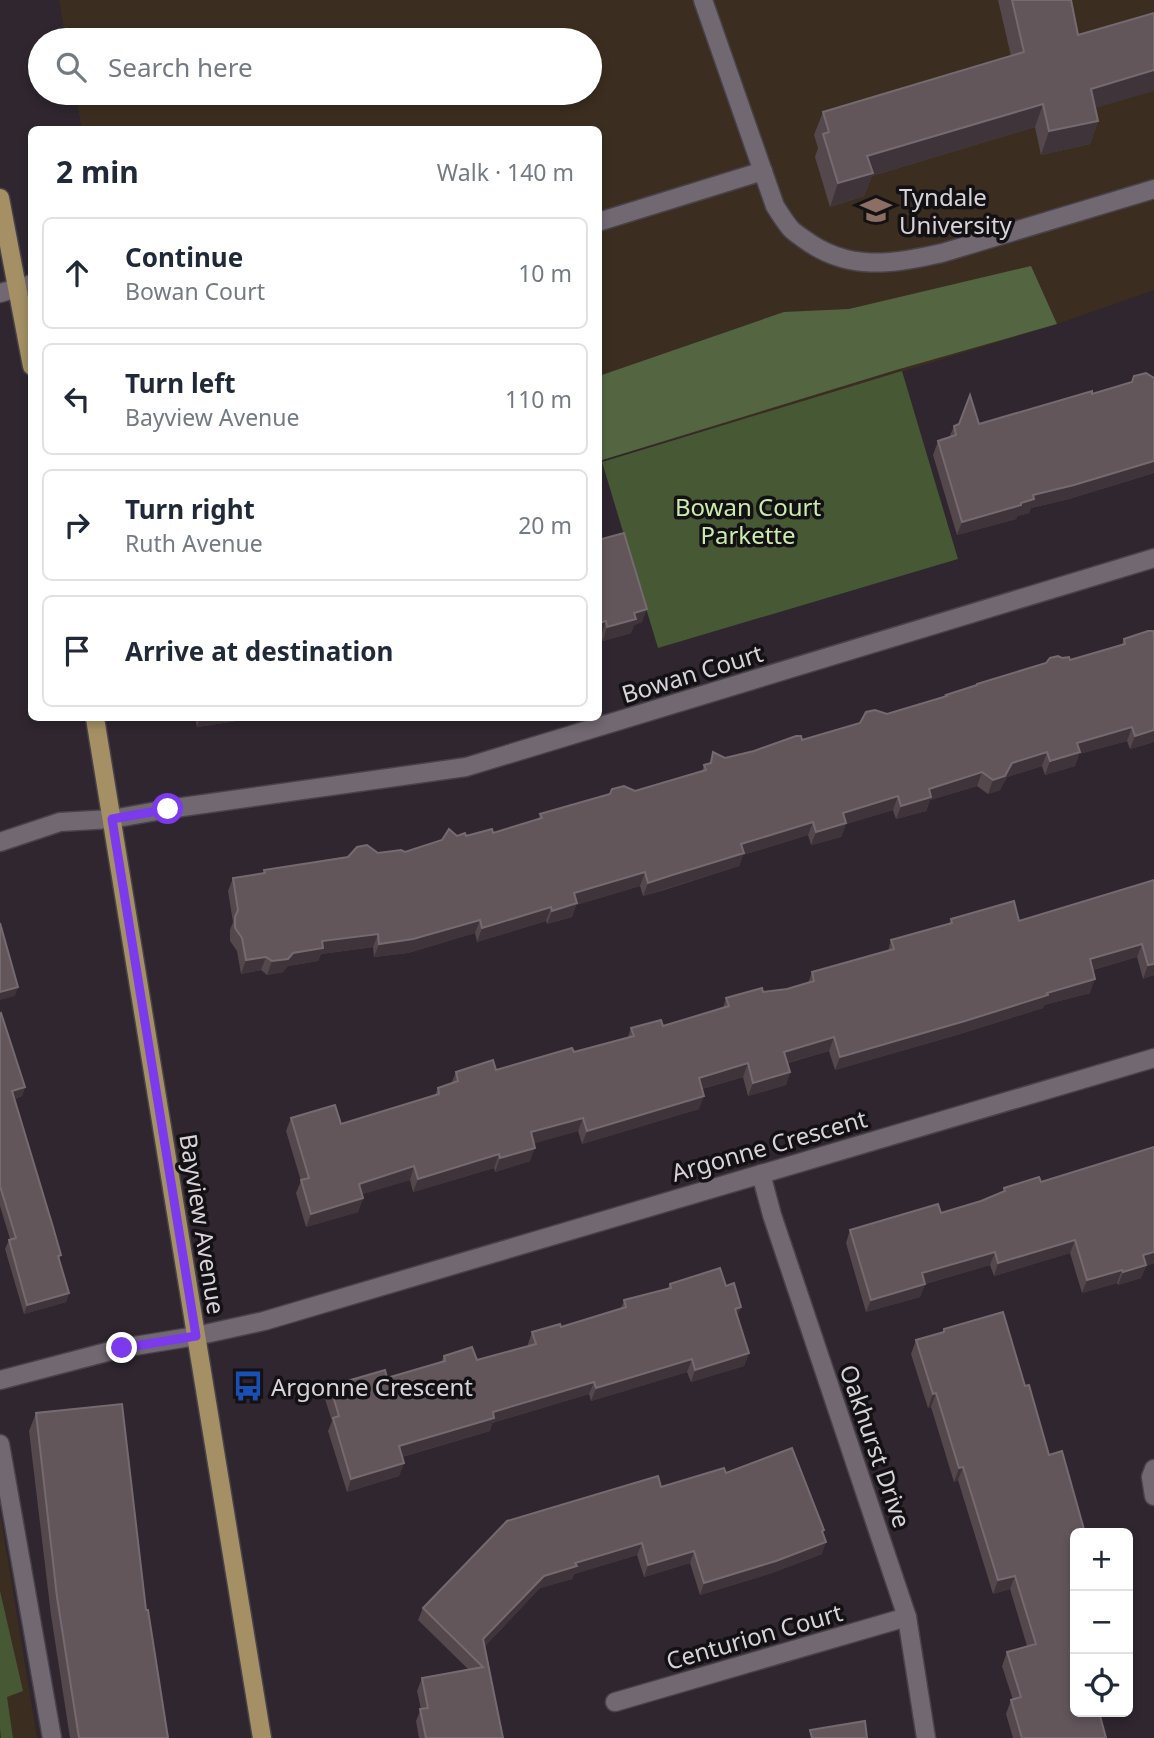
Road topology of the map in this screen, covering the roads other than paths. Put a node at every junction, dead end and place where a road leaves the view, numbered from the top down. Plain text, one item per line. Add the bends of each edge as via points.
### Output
1 (703, 0) edge
2 (763, 171) junction
3 (1154, 189) edge
4 (0, 198) edge
5 (602, 221) edge
6 (16, 288) edge
7 (28, 346) edge
8 (1154, 558) edge
9 (96, 721) edge
10 (112, 819) junction
11 (0, 842) edge
12 (1154, 1058) edge
13 (761, 1174) junction
14 (196, 1336) junction
15 (0, 1380) edge
16 (0, 1444) edge
17 (1154, 1469) edge
18 (1154, 1496) edge
19 (907, 1617) junction
20 (615, 1702) dead end
21 (261, 1736) edge
22 (52, 1738) edge
23 (926, 1738) edge

1 - 2 street
2 - 3 street via 775,206 792,230 818,249 850,261 882,263 942,253
2 - 5 street
4 - 6 main road
6 - 7 main road
8 - 10 street, Bowan Court via 466,767
9 - 10 main road, Bayview Avenue
10 - 11 street, Bowan Court via 60,822
10 - 14 main road, Bayview Avenue
12 - 13 street, Argonne Crescent
13 - 14 street, Argonne Crescent via 264,1321
13 - 19 street, Oakhurst Drive
14 - 15 street, Argonne Crescent via 122,1348
14 - 21 main road, Bayview Avenue
16 - 22 street
17 - 18 street
19 - 20 street, Centurion Court
19 - 23 street, Oakhurst Drive

